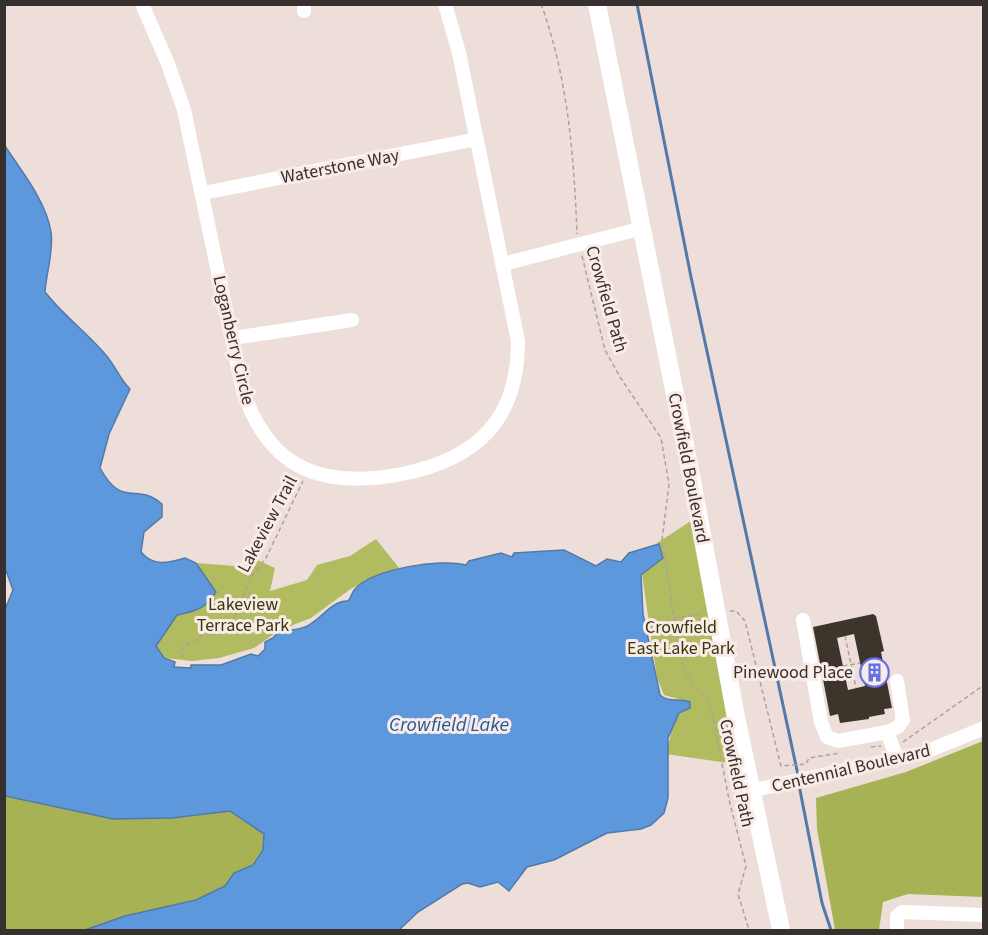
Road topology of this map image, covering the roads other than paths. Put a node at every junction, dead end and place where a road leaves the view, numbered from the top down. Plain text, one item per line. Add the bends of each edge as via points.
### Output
1 (142, 4) edge
2 (445, 4) edge
3 (597, 4) edge
4 (477, 139) junction
5 (203, 193) junction
6 (643, 228) junction
7 (503, 264) junction
8 (352, 321) dead end
9 (233, 338) junction
10 (803, 620) dead end
11 (897, 681) dead end
12 (984, 728) edge
13 (887, 732) junction
14 (897, 759) junction
15 (750, 791) junction
16 (984, 915) edge
17 (781, 930) edge
18 (897, 930) edge

1 - 5 street, Loganberry Circle via 184,110
2 - 4 street, Loganberry Circle via 454,28
3 - 6 main road, Crowfield Boulevard
4 - 5 street, Waterstone Way
4 - 7 street, Loganberry Circle
5 - 9 street, Loganberry Circle
6 - 7 street
6 - 15 main road, Crowfield Boulevard
7 - 9 street, Loganberry Circle via 518,341 515,385 508,402 473,448 428,469 367,481 308,472 262,433 250,412
8 - 9 street
10 - 13 street via 827,737 838,741
11 - 13 street via 903,720
12 - 14 street, Centennial Boulevard
13 - 14 street
14 - 15 street, Centennial Boulevard via 809,770 783,783
15 - 17 main road, Crowfield Boulevard
16 - 18 street via 902,912 897,916

